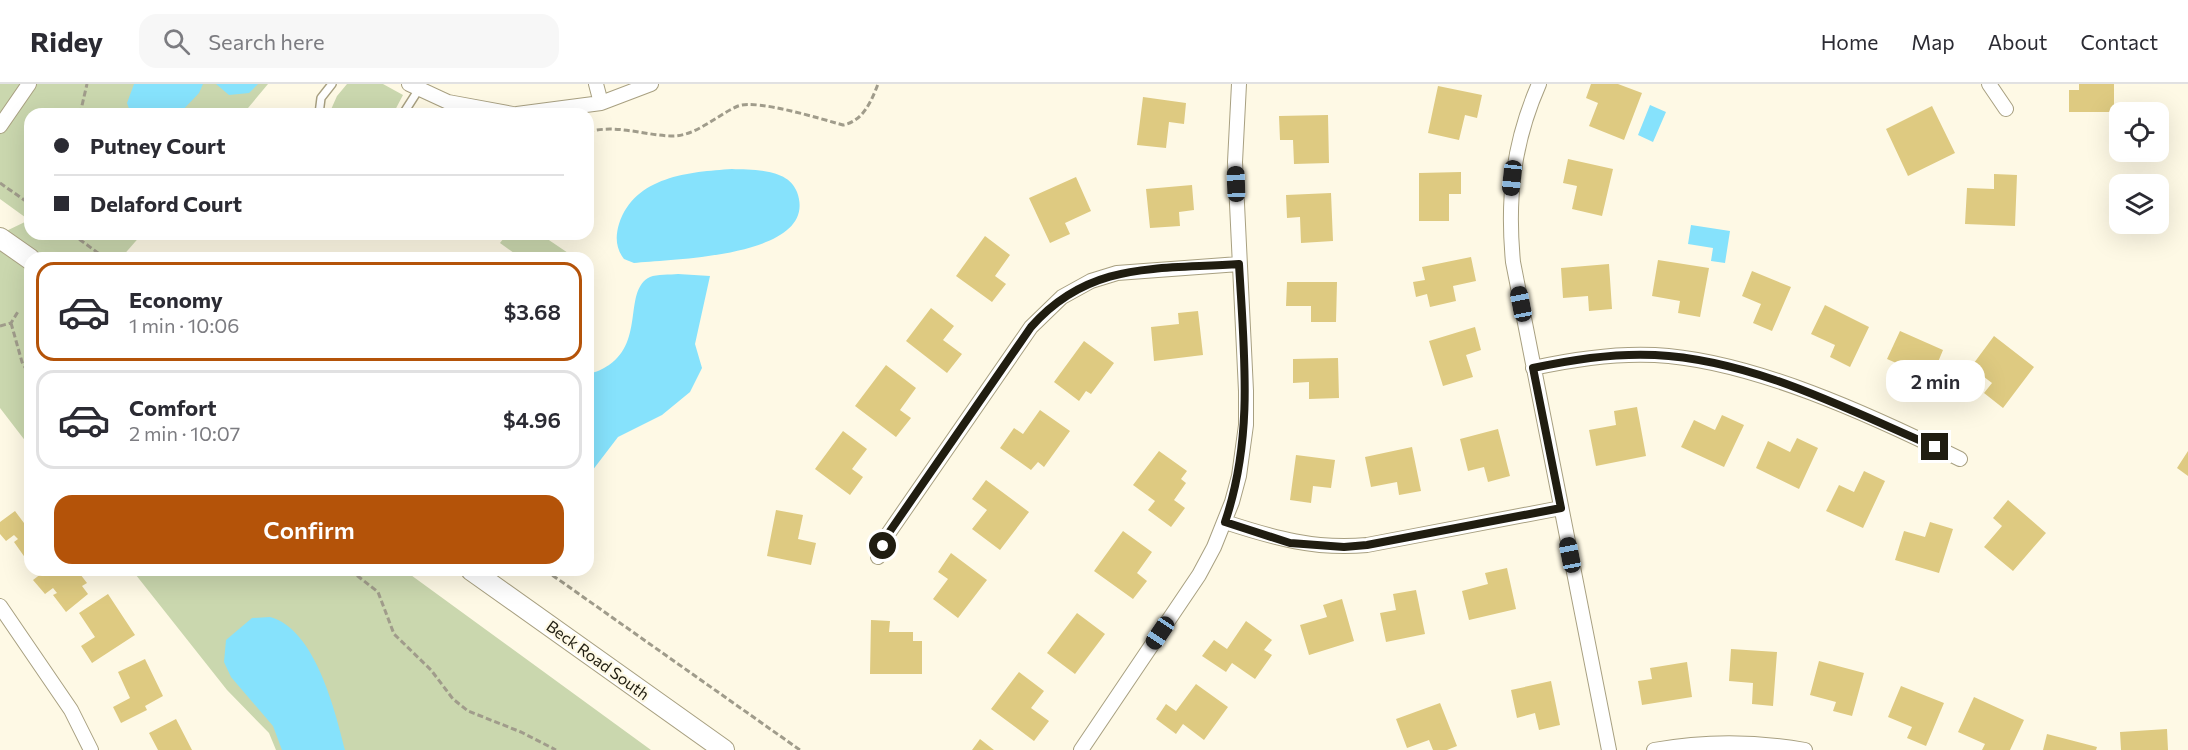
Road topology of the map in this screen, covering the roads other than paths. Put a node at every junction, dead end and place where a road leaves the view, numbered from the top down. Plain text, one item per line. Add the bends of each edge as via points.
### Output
1 (29, 84) edge
2 (332, 84) edge
3 (596, 84) edge
4 (651, 84) edge
5 (1239, 84) edge
6 (1539, 84) edge
7 (1989, 84) edge
8 (414, 86) edge
9 (601, 103) junction
10 (320, 108) edge
11 (405, 108) edge
12 (482, 108) edge
13 (562, 108) edge
14 (2006, 109) dead end
15 (0, 126) edge
16 (0, 238) edge
17 (24, 255) edge
18 (1239, 264) junction
19 (1533, 368) junction
20 (1960, 459) dead end
21 (1561, 508) junction
22 (1225, 522) junction
23 (878, 557) dead end
24 (479, 576) edge
25 (0, 606) edge
26 (91, 750) edge
27 (724, 750) edge
28 (1081, 750) edge
29 (1609, 750) edge
30 (1654, 750) edge
31 (1804, 750) edge

1 - 15 street
2 - 10 lane via 321,98
3 - 9 street
4 - 9 street
5 - 18 street via 1235,162
6 - 19 street via 1515,155 1509,222
7 - 14 street
8 - 11 lane
8 - 12 street via 448,102
9 - 13 street
16 - 17 main road
18 - 22 street via 1246,425 1239,476
18 - 23 street via 1117,273 1091,281 1062,297 1031,327 888,534
19 - 20 street via 1621,355 1701,360 1783,383
19 - 21 street
21 - 22 street via 1344,547 1290,543
21 - 29 street
22 - 28 street via 1199,575
24 - 27 main road, Beck Road South
25 - 26 street via 71,710
30 - 31 street via 1724,743

